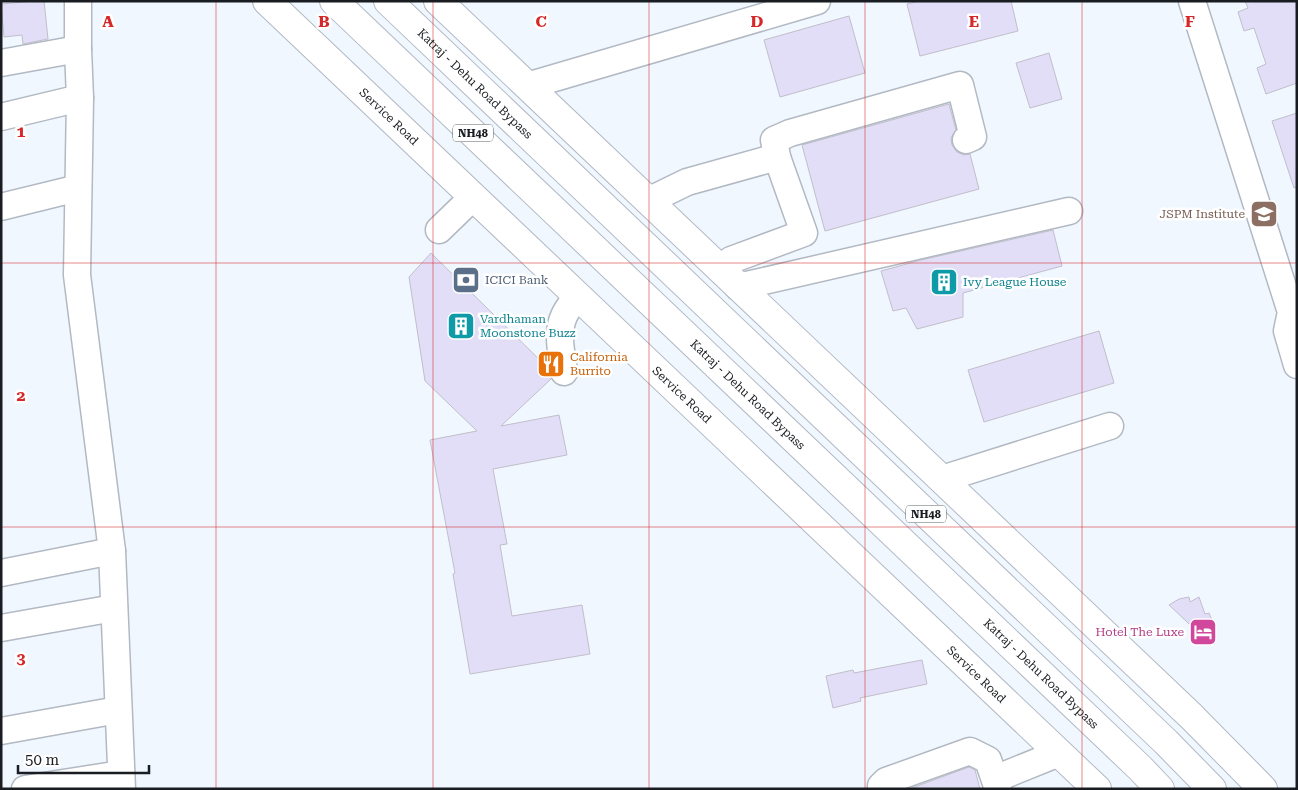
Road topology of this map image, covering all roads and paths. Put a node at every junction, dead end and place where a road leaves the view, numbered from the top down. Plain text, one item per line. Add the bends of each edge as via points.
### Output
1 (78, 1) edge
2 (267, 1) edge
3 (334, 1) edge
4 (388, 1) edge
5 (438, 1) edge
6 (817, 1) edge
7 (1192, 1) edge
8 (78, 49) junction
9 (1, 63) edge
10 (527, 86) junction
11 (80, 98) junction
12 (1, 117) edge
13 (966, 140) dead end
14 (777, 157) junction
15 (78, 188) junction
16 (473, 197) junction
17 (648, 201) junction
18 (1, 207) edge
19 (1069, 211) dead end
20 (440, 230) dead end
21 (731, 280) junction
22 (577, 296) junction
23 (1293, 304) edge
24 (1297, 365) edge
25 (564, 372) dead end
26 (1110, 426) dead end
27 (942, 479) junction
28 (112, 551) junction
29 (1, 574) edge
30 (114, 608) junction
31 (1, 628) edge
32 (118, 710) junction
33 (1, 730) edge
34 (1059, 753) junction
35 (121, 781) edge
36 (997, 784) edge
37 (25, 789) edge
38 (881, 789) edge
39 (1097, 789) edge
40 (1160, 789) edge
41 (1212, 789) edge
42 (1264, 789) edge

1 - 8 street
2 - 16 main road, Service Road
3 - 40 main road, Katraj - Dehu Road Bypass / NH48
4 - 41 main road, Katraj - Dehu Road Bypass / NH48
5 - 10 main road
6 - 10 street
7 - 23 street
8 - 9 street
8 - 11 street
10 - 17 main road
11 - 12 street
11 - 15 street
13 - 14 street via 973,137 960,85 790,133 774,140
14 - 17 street via 688,182
14 - 21 street via 804,233 731,260
15 - 18 street
15 - 28 street via 77,274
16 - 20 street
16 - 22 main road, Service Road
17 - 21 main road
19 - 21 street
21 - 27 main road
22 - 25 street via 560,326
22 - 34 main road, Service Road
23 - 24 street via 1287,331
26 - 27 street
27 - 42 main road via 1192,716
28 - 29 street
28 - 30 street
30 - 31 street
30 - 32 street
32 - 33 street
32 - 35 street
34 - 36 street
34 - 39 main road, Service Road
35 - 37 street
36 - 38 street via 988,760 970,751 886,781

